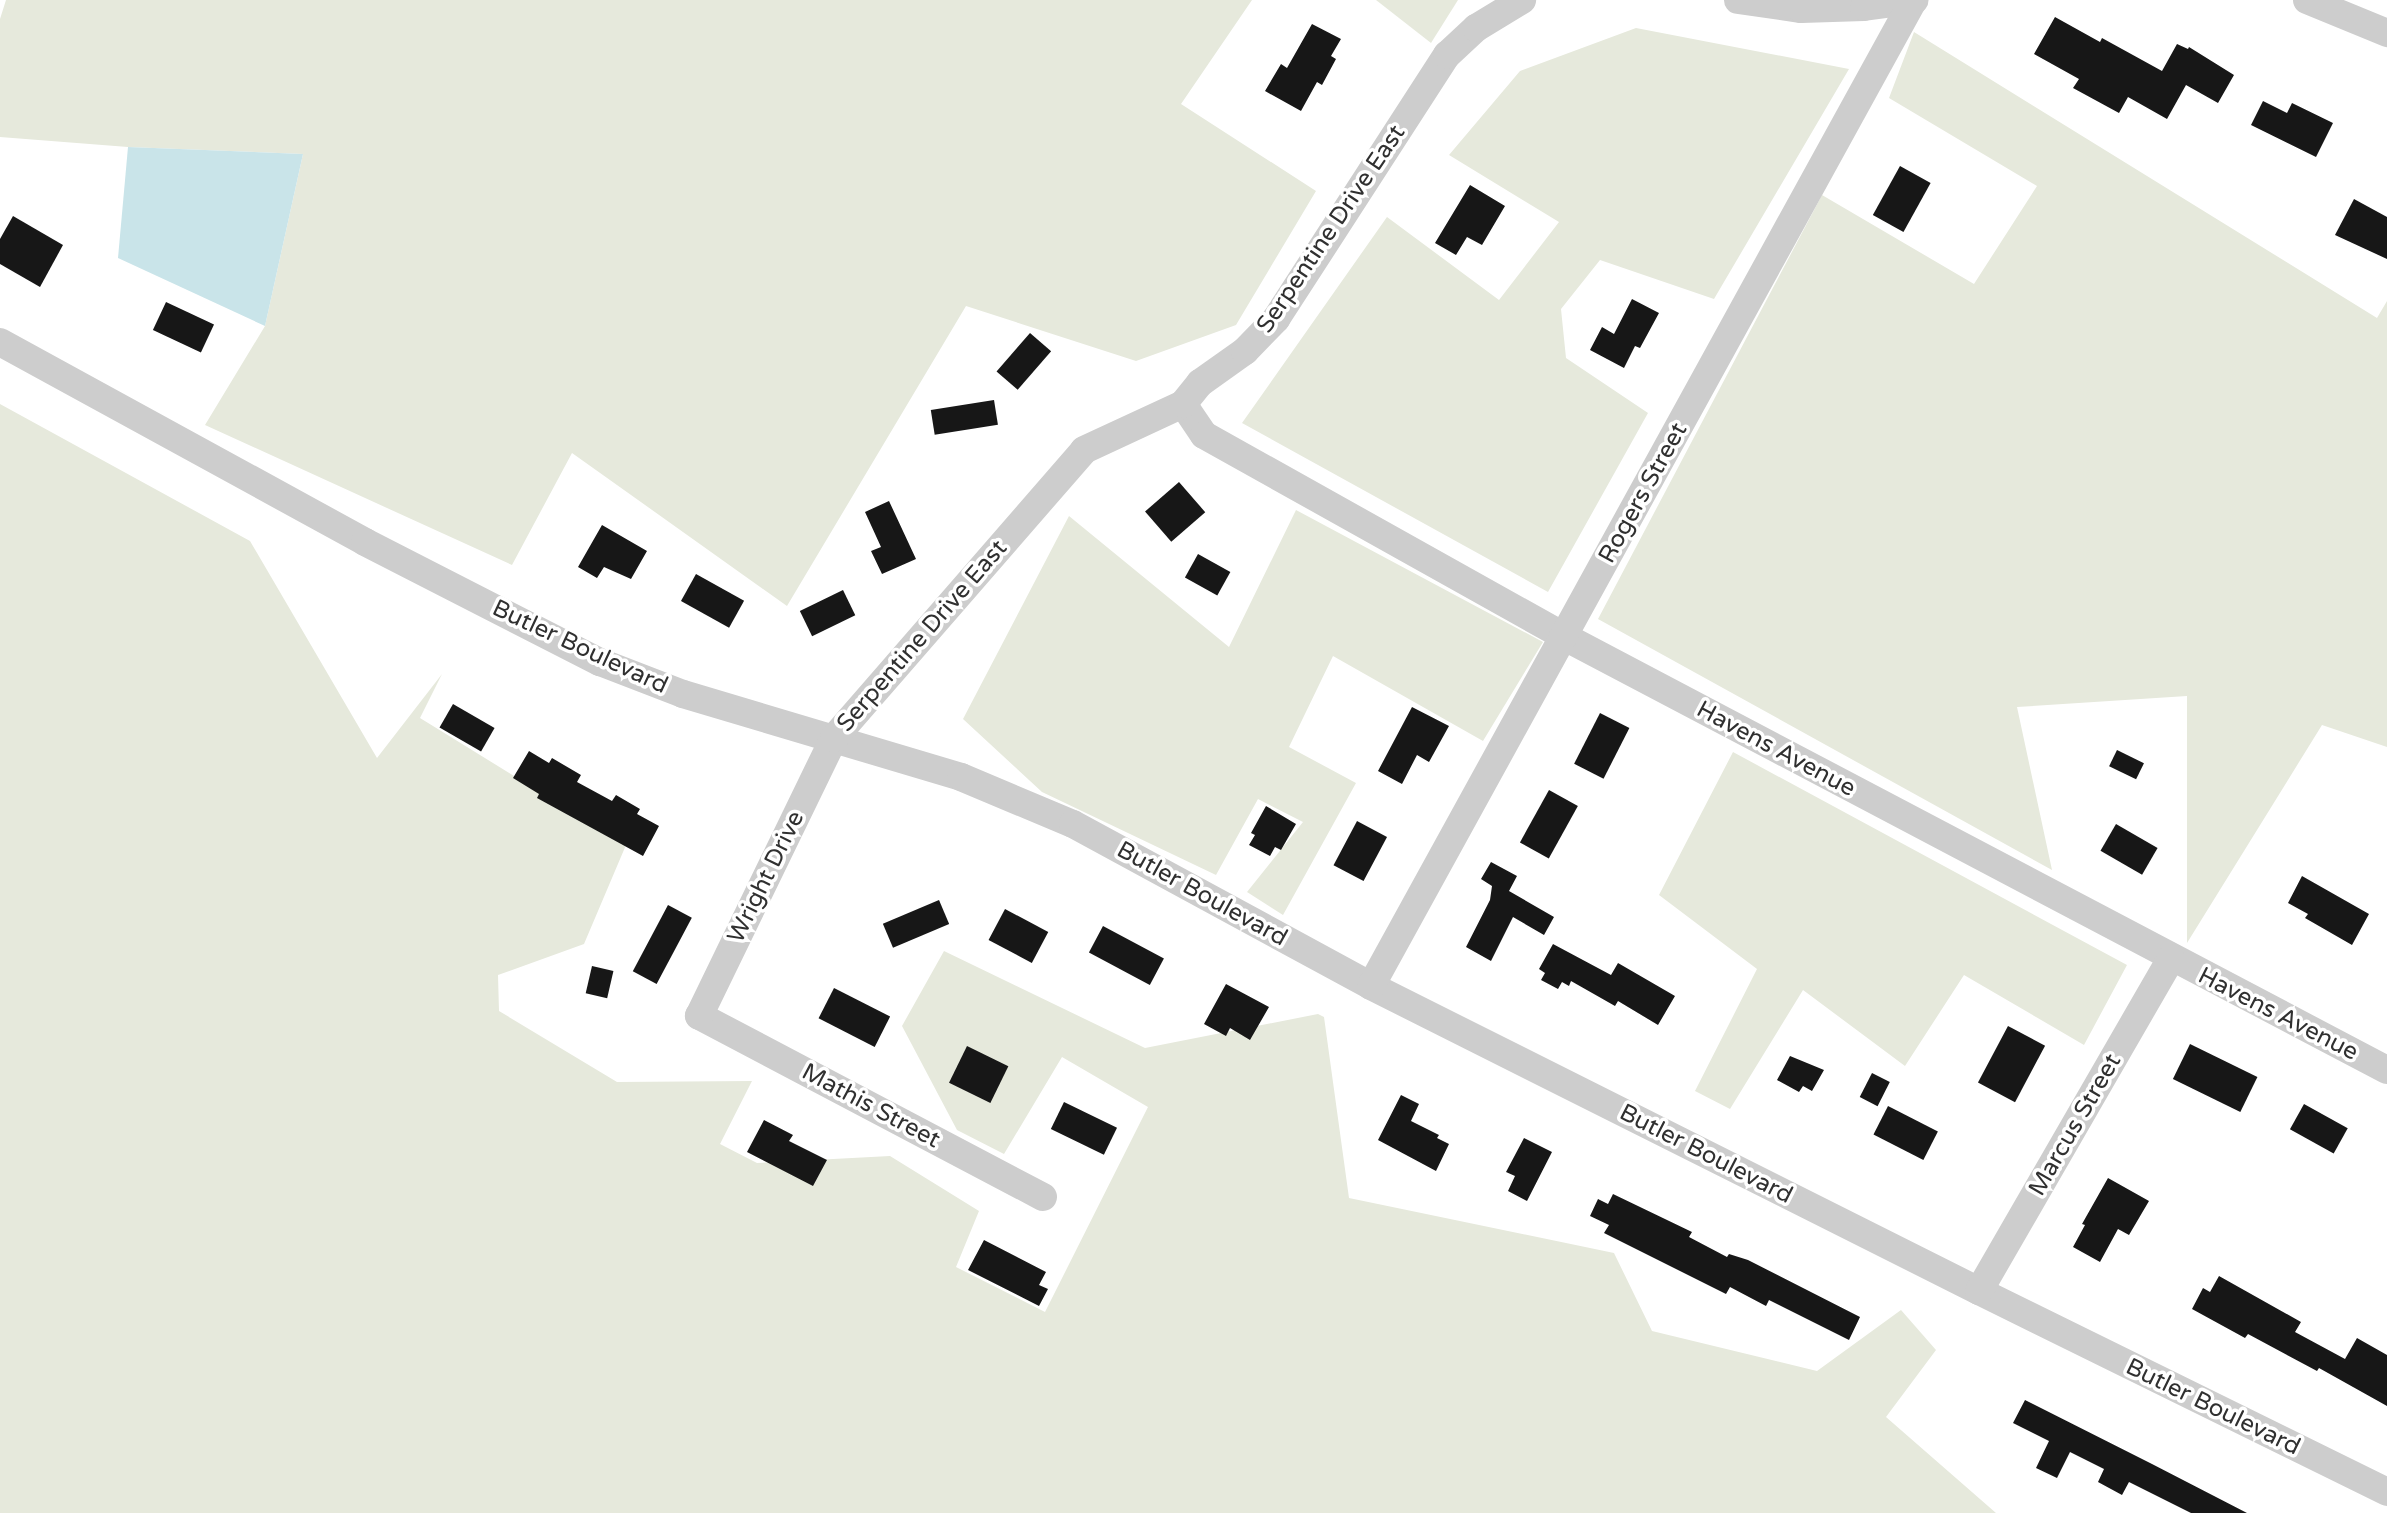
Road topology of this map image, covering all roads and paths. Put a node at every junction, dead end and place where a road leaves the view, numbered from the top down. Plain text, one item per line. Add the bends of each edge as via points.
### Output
1 (1522, 0) edge
2 (1738, 0) edge
3 (1914, 0) edge
4 (2307, 0) edge
5 (2387, 33) edge
6 (0, 342) edge
7 (1183, 404) junction
8 (1563, 636) junction
9 (834, 738) junction
10 (2171, 959) junction
11 (1371, 986) junction
12 (699, 1016) joint
13 (2387, 1070) edge
14 (1043, 1196) dead end
15 (1979, 1292) junction
16 (2387, 1492) edge

1 - 7 street, Serpentine Drive East via 1476,28 1447,55 1276,319 1245,351 1199,383
2 - 3 street via 1801,9
3 - 8 street, Rogers Street
4 - 5 street
6 - 9 street, Butler Boulevard via 365,542 600,662 683,694
7 - 8 street, Havens Avenue via 1204,435
7 - 9 street, Serpentine Drive East via 1084,450
8 - 10 street, Havens Avenue
8 - 11 street, Rogers Street
9 - 11 street, Butler Boulevard via 961,777 1073,824
9 - 12 street, Wright Drive
10 - 13 street, Havens Avenue
10 - 15 street, Marcus Street
11 - 15 street, Butler Boulevard
12 - 14 street, Mathis Street
15 - 16 street, Butler Boulevard

